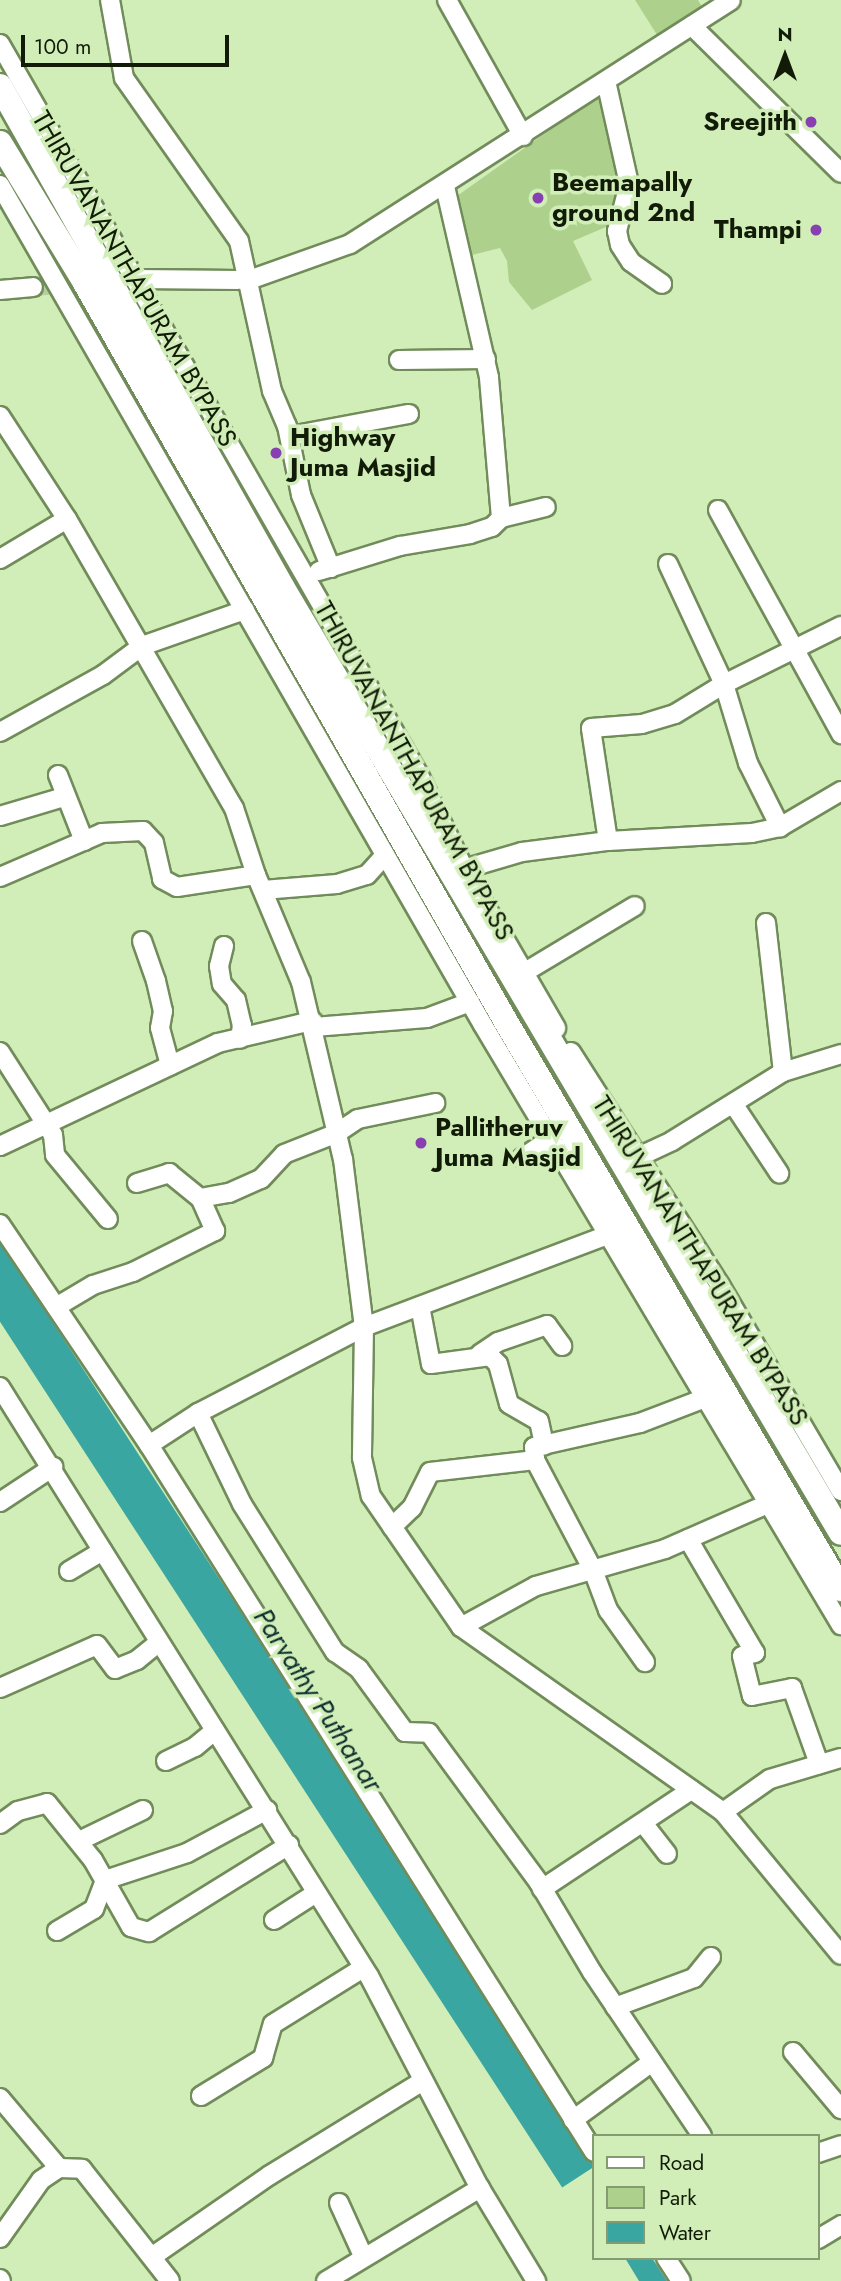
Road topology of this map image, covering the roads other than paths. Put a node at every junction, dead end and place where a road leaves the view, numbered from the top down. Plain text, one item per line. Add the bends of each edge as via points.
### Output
1 (110, 0) edge
2 (447, 0) edge
3 (731, 0) edge
4 (692, 26) junction
5 (0, 44) edge
6 (606, 81) junction
7 (0, 86) edge
8 (523, 136) junction
9 (0, 143) edge
10 (839, 168) edge
11 (0, 186) edge
12 (445, 186) junction
13 (136, 279) junction
14 (249, 280) junction
15 (662, 284) dead end
16 (33, 287) tunnel mouth
17 (0, 290) edge
18 (486, 359) junction
19 (399, 360) dead end
20 (409, 414) dead end
21 (0, 416) edge
22 (290, 436) junction
23 (546, 507) dead end
24 (718, 510) dead end
25 (501, 518) junction
26 (67, 519) junction
27 (0, 559) edge
28 (668, 564) dead end
29 (331, 568) junction
30 (306, 575) junction
31 (245, 610) junction
32 (841, 626) edge
33 (142, 646) junction
34 (796, 649) junction
35 (724, 684) junction
36 (0, 732) edge
37 (841, 732) edge
38 (58, 775) dead end
39 (841, 791) edge
40 (64, 797) junction
41 (0, 816) edge
42 (780, 827) junction
43 (84, 841) junction
44 (608, 841) junction
45 (385, 855) junction
46 (464, 869) junction
47 (0, 877) edge
48 (260, 883) junction
49 (635, 906) dead end
50 (766, 923) dead end
51 (142, 941) dead end
52 (224, 946) dead end
53 (525, 972) junction
54 (470, 1002) junction
55 (313, 1024) junction
56 (240, 1039) junction
57 (0, 1052) edge
58 (841, 1054) edge
59 (170, 1066) junction
60 (783, 1072) junction
61 (435, 1104) dead end
62 (734, 1105) junction
63 (43, 1126) junction
64 (337, 1133) junction
65 (552, 1138) junction
66 (0, 1146) edge
67 (522, 1158) dead end
68 (636, 1158) junction
69 (779, 1173) dead end
70 (137, 1183) dead end
71 (201, 1198) junction
72 (108, 1219) dead end
73 (0, 1224) edge
74 (608, 1235) junction
75 (420, 1306) junction
76 (56, 1307) junction
77 (364, 1327) junction
78 (562, 1346) dead end
79 (480, 1354) junction
80 (0, 1387) edge
81 (708, 1397) junction
82 (198, 1413) junction
83 (149, 1445) junction
84 (540, 1452) junction
85 (53, 1467) junction
86 (841, 1491) edge
87 (0, 1502) edge
88 (772, 1502) junction
89 (392, 1527) junction
90 (841, 1533) edge
91 (688, 1539) junction
92 (102, 1551) junction
93 (593, 1570) junction
94 (69, 1571) dead end
95 (841, 1589) edge
96 (841, 1625) edge
97 (461, 1627) junction
98 (159, 1642) junction
99 (645, 1662) dead end
100 (0, 1688) edge
101 (215, 1730) junction
102 (841, 1758) edge
103 (166, 1761) dead end
104 (819, 1764) junction
105 (691, 1790) junction
106 (142, 1810) dead end
107 (267, 1810) junction
108 (723, 1812) junction
109 (643, 1823) junction
110 (0, 1824) edge
111 (79, 1841) junction
112 (289, 1845) junction
113 (667, 1854) dead end
114 (105, 1880) junction
115 (542, 1889) junction
116 (316, 1893) junction
117 (274, 1920) dead end
118 (57, 1931) dead end
119 (841, 1955) edge
120 (711, 1957) dead end
121 (363, 1968) junction
122 (615, 2007) junction
123 (793, 2052) dead end
124 (652, 2062) junction
125 (423, 2081) junction
126 (201, 2096) dead end
127 (1, 2101) edge
128 (841, 2109) edge
129 (573, 2120) junction
130 (701, 2134) edge
131 (841, 2145) edge
132 (592, 2149) edge
133 (820, 2152) edge
134 (59, 2168) junction
135 (480, 2188) junction
136 (339, 2203) dead end
137 (841, 2225) edge
138 (0, 2238) edge
139 (820, 2238) edge
140 (153, 2256) junction
141 (364, 2258) junction
142 (667, 2260) edge
143 (170, 2281) edge
144 (326, 2281) edge
145 (536, 2281) edge
146 (681, 2281) edge

1 - 14 street via 124,78 239,241
2 - 8 street
3 - 4 street
4 - 6 street
4 - 10 street
5 - 13 street, THIRUVANANTHAPURAM BYPASS
6 - 8 street
6 - 15 street via 629,184 617,230 620,245 631,262
7 - 90 highway, THIRUVANANTHAPURAM BYPASS via 283,588
8 - 12 street
9 - 95 highway, THIRUVANANTHAPURAM BYPASS via 85,283 505,1020
11 - 31 street
12 - 14 street via 351,244
12 - 18 street
13 - 14 street
13 - 30 street, THIRUVANANTHAPURAM BYPASS
14 - 22 street via 272,391
16 - 17 street
18 - 19 street
18 - 25 street
20 - 22 street
21 - 26 street
22 - 29 street via 301,495
23 - 25 street
24 - 34 street
25 - 29 street via 492,527 470,534 400,546
26 - 27 street
26 - 33 street
28 - 35 street
29 - 30 street
30 - 46 street, THIRUVANANTHAPURAM BYPASS via 419,775
31 - 33 street
31 - 45 street
32 - 34 street
33 - 36 street via 103,675
33 - 48 street via 234,808
34 - 35 street
34 - 37 street
35 - 42 street via 748,763
35 - 44 street via 675,714 642,724 591,728
38 - 40 street
39 - 42 street
40 - 41 street
40 - 43 street
42 - 44 street via 752,834
43 - 47 street
43 - 48 street via 102,833 147,832 162,879 177,887
44 - 46 street via 523,852
45 - 48 street via 367,875 337,884
45 - 54 street
46 - 53 street, THIRUVANANTHAPURAM BYPASS
48 - 55 street via 302,982
49 - 53 street
50 - 60 street
51 - 59 street via 163,1011 160,1028
52 - 56 street via 220,975 226,991 236,1000
53 - 68 street, THIRUVANANTHAPURAM BYPASS
54 - 55 street via 428,1018
54 - 65 street
55 - 56 street
55 - 64 street
56 - 59 street via 218,1043
57 - 63 street
58 - 60 street
59 - 63 street
60 - 62 street
61 - 64 street via 359,1119
62 - 68 street
62 - 69 street
63 - 66 street
63 - 72 street via 53,1135 55,1154
64 - 71 street via 284,1154 261,1179 229,1193
64 - 77 street
65 - 67 street
65 - 74 street
68 - 86 street, THIRUVANANTHAPURAM BYPASS via 720,1284
70 - 71 street via 169,1173
71 - 76 street via 215,1231 133,1272 93,1284
73 - 76 street
74 - 75 street
74 - 81 street
75 - 77 street
75 - 79 street via 431,1364
76 - 83 street
77 - 82 street
77 - 89 street via 365,1474 371,1496
78 - 79 street via 547,1325 498,1342
79 - 84 street via 498,1364 509,1404 539,1421
80 - 85 street
81 - 84 street via 640,1423
81 - 88 street
82 - 83 street
82 - 115 street via 242,1504 335,1652 359,1669 405,1732 429,1733
83 - 129 street
84 - 89 street via 430,1472 412,1508
84 - 93 street
85 - 87 street
85 - 92 street
88 - 91 street
88 - 96 street
89 - 97 street
91 - 93 street
91 - 104 street via 755,1653 742,1656 752,1696 792,1688
92 - 94 street
92 - 98 street
93 - 97 street via 507,1598
93 - 99 street via 608,1610
97 - 105 street
98 - 100 street via 137,1660 115,1669 97,1645
98 - 101 street
101 - 103 street via 195,1747
101 - 107 street
102 - 104 street
104 - 108 street via 770,1779
105 - 108 street
105 - 109 street
106 - 111 street
107 - 112 street
107 - 114 street via 187,1853
108 - 119 street
109 - 113 street
109 - 115 street
110 - 111 street via 18,1811 47,1803
111 - 114 street
112 - 114 street via 149,1932 131,1927
112 - 116 street
114 - 118 street via 94,1909
115 - 122 street
116 - 117 street
116 - 121 street
120 - 122 street via 694,1978
121 - 125 street
121 - 126 street via 273,2024 263,2058
122 - 124 street
123 - 128 street
124 - 129 street
124 - 130 street
125 - 135 street
125 - 140 street via 270,2175
127 - 134 street
129 - 132 street
131 - 133 street
134 - 138 street via 41,2180
134 - 140 street via 82,2169
135 - 141 street
135 - 145 street
136 - 141 street
137 - 139 street
140 - 143 street
141 - 144 street
142 - 146 street

